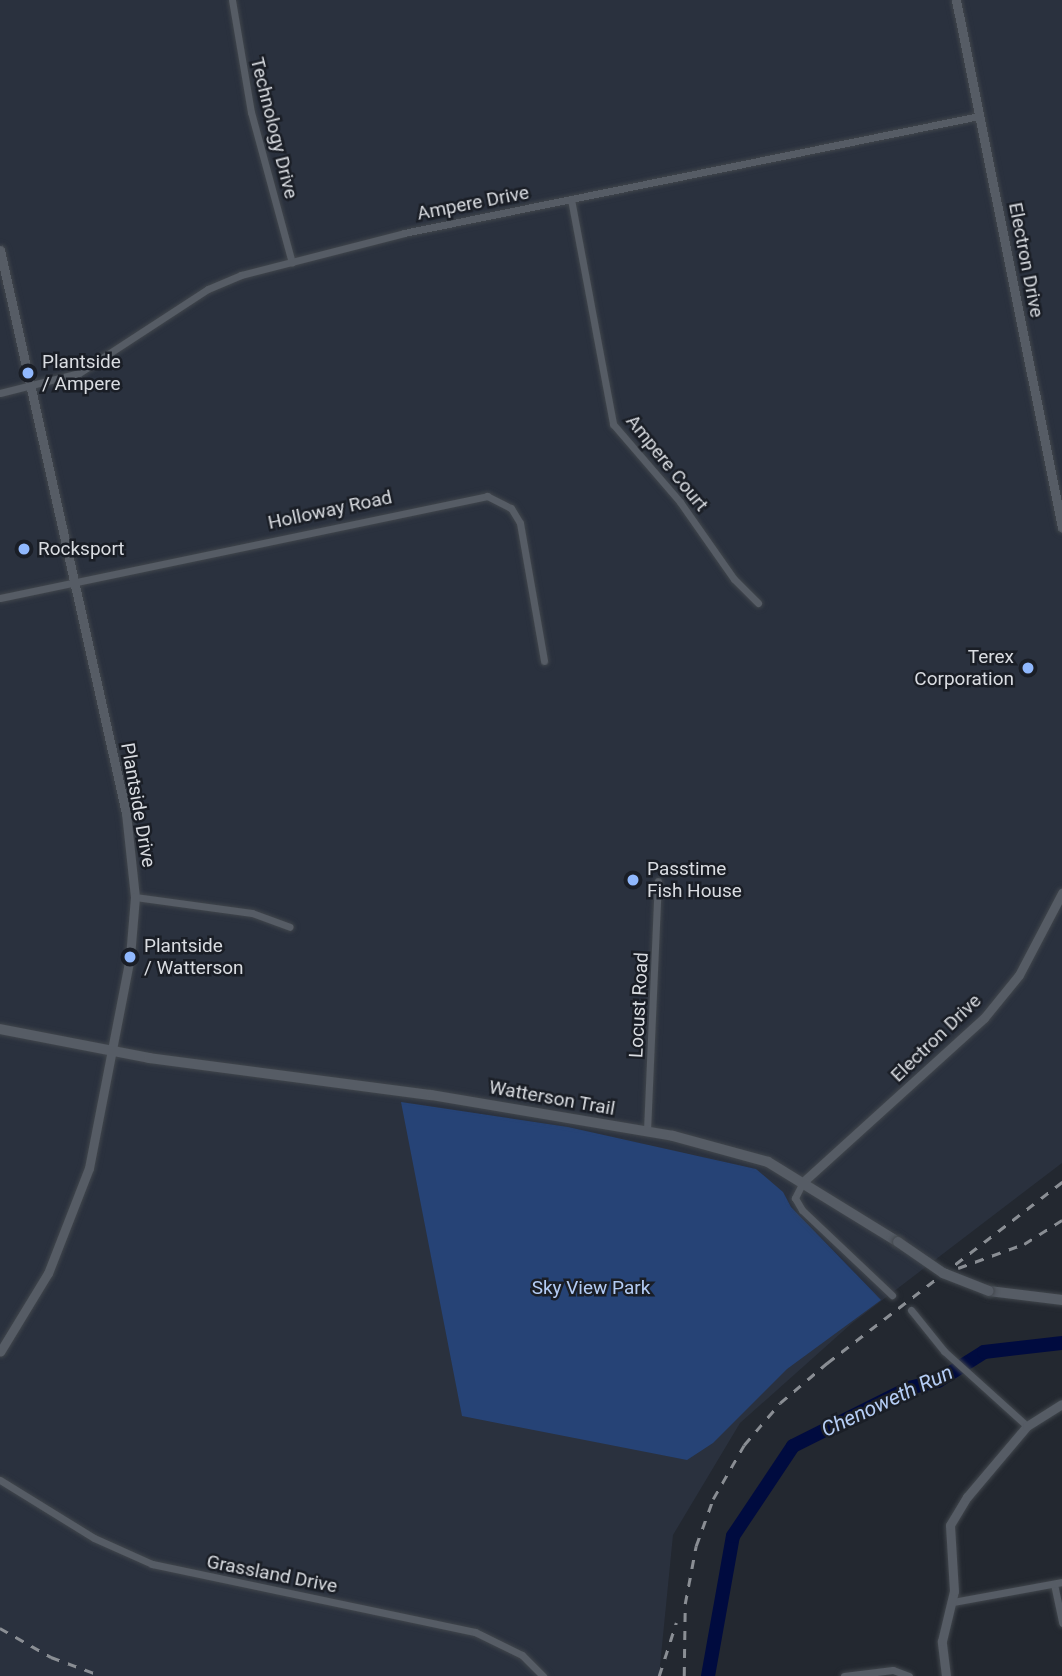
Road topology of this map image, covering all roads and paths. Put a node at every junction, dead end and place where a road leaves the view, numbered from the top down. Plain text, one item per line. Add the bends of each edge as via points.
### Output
1 (233, 0) edge
2 (956, 0) edge
3 (979, 116) junction
4 (571, 199) junction
5 (0, 250) edge
6 (292, 263) junction
7 (30, 386) junction
8 (0, 393) edge
9 (1062, 527) edge
10 (73, 582) junction
11 (0, 598) edge
12 (758, 603) dead end
13 (544, 662) dead end
14 (658, 881) dead end
15 (1062, 893) edge
16 (135, 897) junction
17 (290, 926) dead end
18 (0, 1030) edge
19 (113, 1052) junction
20 (647, 1131) junction
21 (803, 1182) junction
22 (892, 1295) dead end
23 (1062, 1300) edge
24 (911, 1311) dead end
25 (0, 1352) edge
26 (1062, 1404) edge
27 (1027, 1426) junction
28 (0, 1480) edge
29 (1058, 1583) edge
30 (953, 1602) junction
31 (1062, 1623) edge
32 (543, 1676) edge
33 (844, 1676) edge
34 (909, 1676) edge
35 (946, 1676) edge

1 - 6 street, Technology Drive via 251,111
2 - 3 street, Electron Drive
3 - 4 street, Ampere Drive
3 - 9 street, Electron Drive
4 - 6 street, Ampere Drive via 400,233
4 - 12 street, Ampere Court via 613,424 680,502 734,579
5 - 7 street, Plantside Drive
6 - 7 street, Ampere Drive via 217,284 93,366
7 - 8 street, Ampere Drive
7 - 10 street, Plantside Drive
10 - 11 street, Holloway Road
10 - 13 street, Holloway Road via 487,496 503,502 520,523
10 - 16 street, Plantside Drive via 126,814
14 - 20 street, Locust Road
15 - 21 street, Electron Drive via 1019,975 984,1018
16 - 17 street via 252,913
16 - 19 street, Plantside Drive
18 - 19 main road, Watterson Trail
19 - 20 main road, Watterson Trail via 431,1095
19 - 25 street, Plantside Drive via 81,1193 48,1273
20 - 21 main road, Watterson Trail via 754,1156
21 - 22 street via 795,1198 802,1210
21 - 23 main road, Watterson Trail, bridge via 943,1273 989,1291
24 - 27 street via 952,1359
26 - 27 street
27 - 30 street via 967,1497 950,1525
28 - 32 street, Grassland Drive via 94,1538 152,1564 475,1632 522,1655
29 - 30 street
29 - 31 street
30 - 35 street via 942,1641
33 - 34 street via 893,1670

